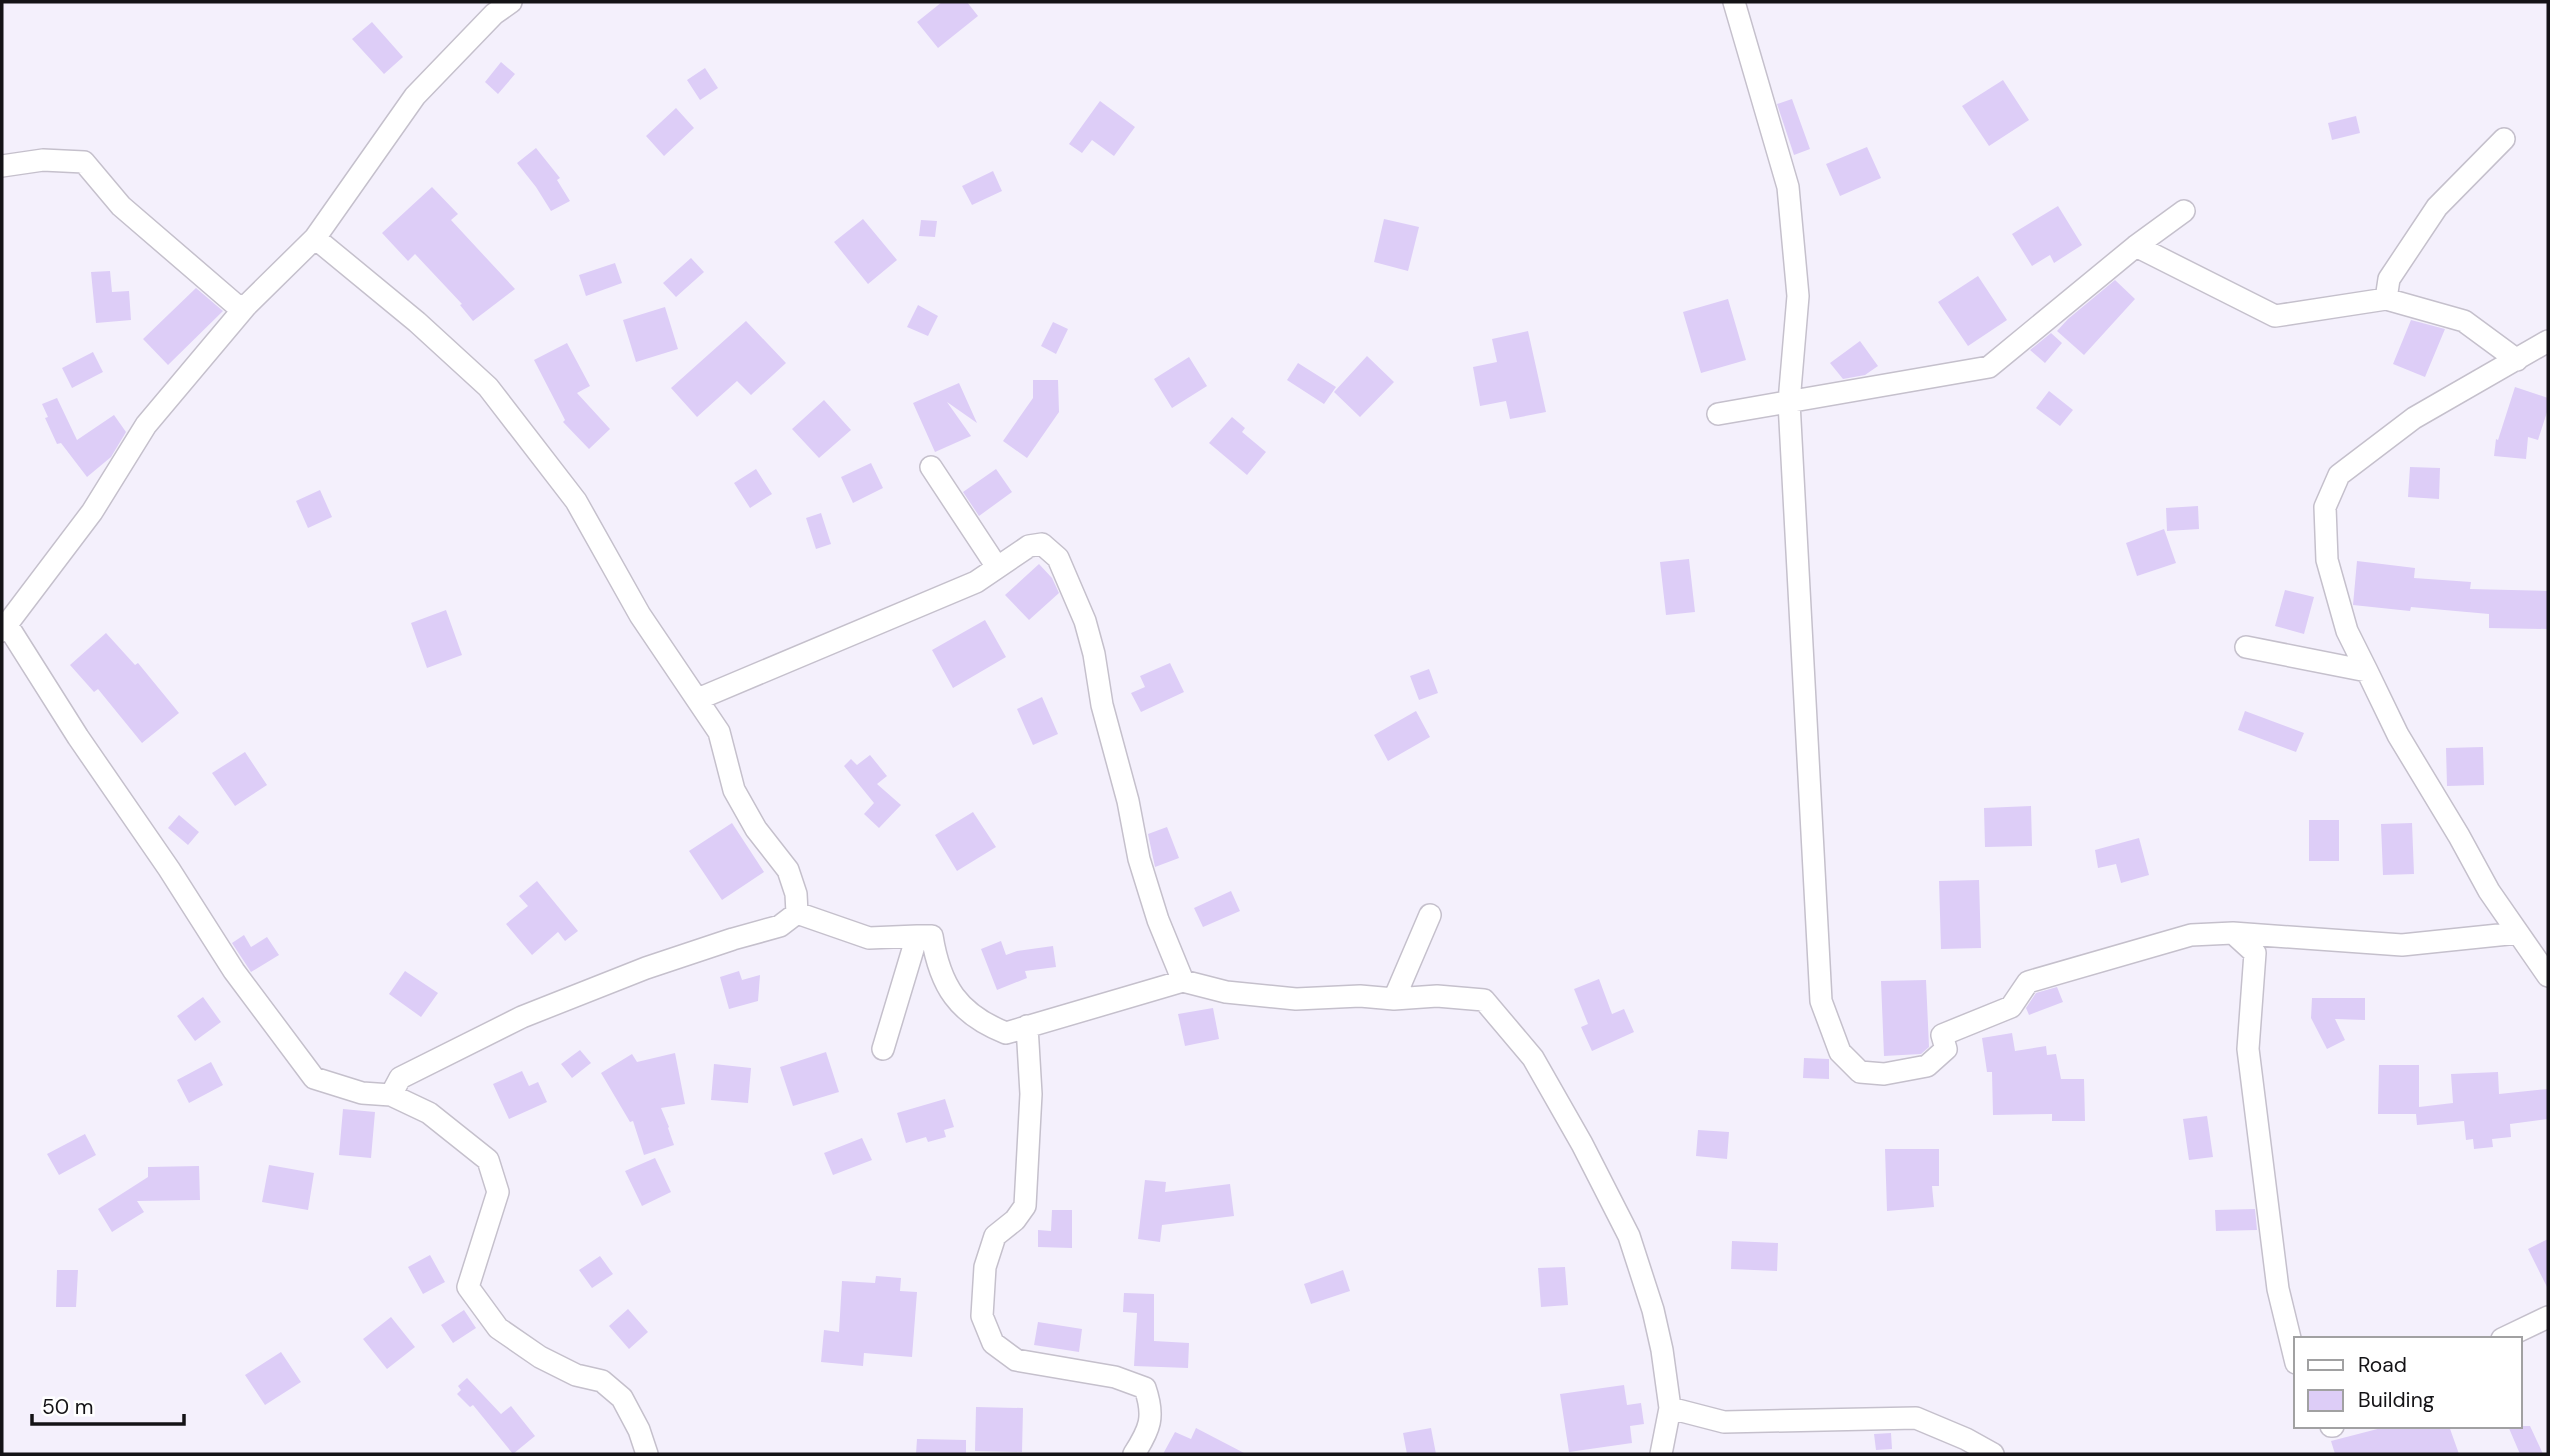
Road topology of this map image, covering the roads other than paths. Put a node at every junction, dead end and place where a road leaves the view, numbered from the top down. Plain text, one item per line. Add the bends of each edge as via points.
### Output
1 (511, 2) edge
2 (1734, 2) edge
3 (2504, 139) dead end
4 (2, 166) edge
5 (2184, 211) dead end
6 (315, 238) junction
7 (2136, 246) junction
8 (2386, 299) junction
9 (246, 306) junction
10 (2548, 341) edge
11 (2517, 360) junction
12 (1789, 402) junction
13 (1718, 414) dead end
14 (931, 467) dead end
15 (997, 567) junction
16 (4, 627) edge
17 (2246, 647) dead end
18 (2367, 671) junction
19 (698, 699) junction
20 (797, 913) junction
21 (1430, 915) dead end
22 (2233, 933) junction
23 (2518, 933) junction
24 (917, 936) junction
25 (2540, 952) edge
26 (2548, 976) edge
27 (1182, 981) junction
28 (1394, 999) junction
29 (1027, 1026) junction
30 (884, 1049) dead end
31 (391, 1095) junction
32 (2548, 1317) edge
33 (2506, 1337) edge
34 (2294, 1355) edge
35 (1670, 1408) junction
36 (647, 1454) edge
37 (1134, 1454) edge
38 (1661, 1454) edge
39 (1993, 1454) edge

1 - 6 street via 415,96
2 - 12 street via 1788,187 1798,296
3 - 8 street via 2437,207 2389,279
4 - 9 street via 43,160 84,162 121,206 236,305
5 - 7 street
6 - 9 street
6 - 19 street via 488,387 576,501 640,615
7 - 8 street via 2275,316
7 - 12 street via 1989,367
8 - 11 street via 2464,321
9 - 16 street via 146,425 92,512
10 - 11 street
11 - 18 street via 2414,418 2339,475 2325,507 2327,560 2347,631
12 - 13 street
12 - 22 street via 1821,1001 1840,1052 1860,1072 1884,1074 1927,1066 1946,1049 1942,1035 2011,1007 2028,982 2191,935
14 - 15 street
15 - 19 street via 976,582
15 - 27 street via 1029,546 1042,544 1058,558 1071,586 1094,654 1139,859
16 - 31 street via 234,971 314,1078 362,1093
17 - 18 street
18 - 23 street via 2398,735
19 - 20 street via 719,732 734,790 756,829 788,870
20 - 24 street via 869,938
20 - 31 street via 779,926 646,968 522,1017 400,1078
21 - 28 street
22 - 23 street via 2402,945
22 - 34 street via 2255,953 2248,1049 2278,1289
23 - 25 street
24 - 29 street via 932,936 937,966 968,1011 1006,1033
24 - 30 street
25 - 26 street
27 - 28 street via 1226,992 1296,999
27 - 29 street
28 - 35 street via 1484,1000 1533,1058 1629,1236 1659,1337
29 - 37 street via 1031,1094 1025,1206 995,1236 985,1268 982,1316 993,1343 1016,1360 1115,1377 1145,1388 1151,1405 1150,1427
31 - 36 street via 429,1113 488,1160 498,1192 468,1287 498,1328 540,1357 576,1375 602,1381 622,1398
32 - 33 street
35 - 38 street
35 - 39 street via 1724,1422 1916,1418

